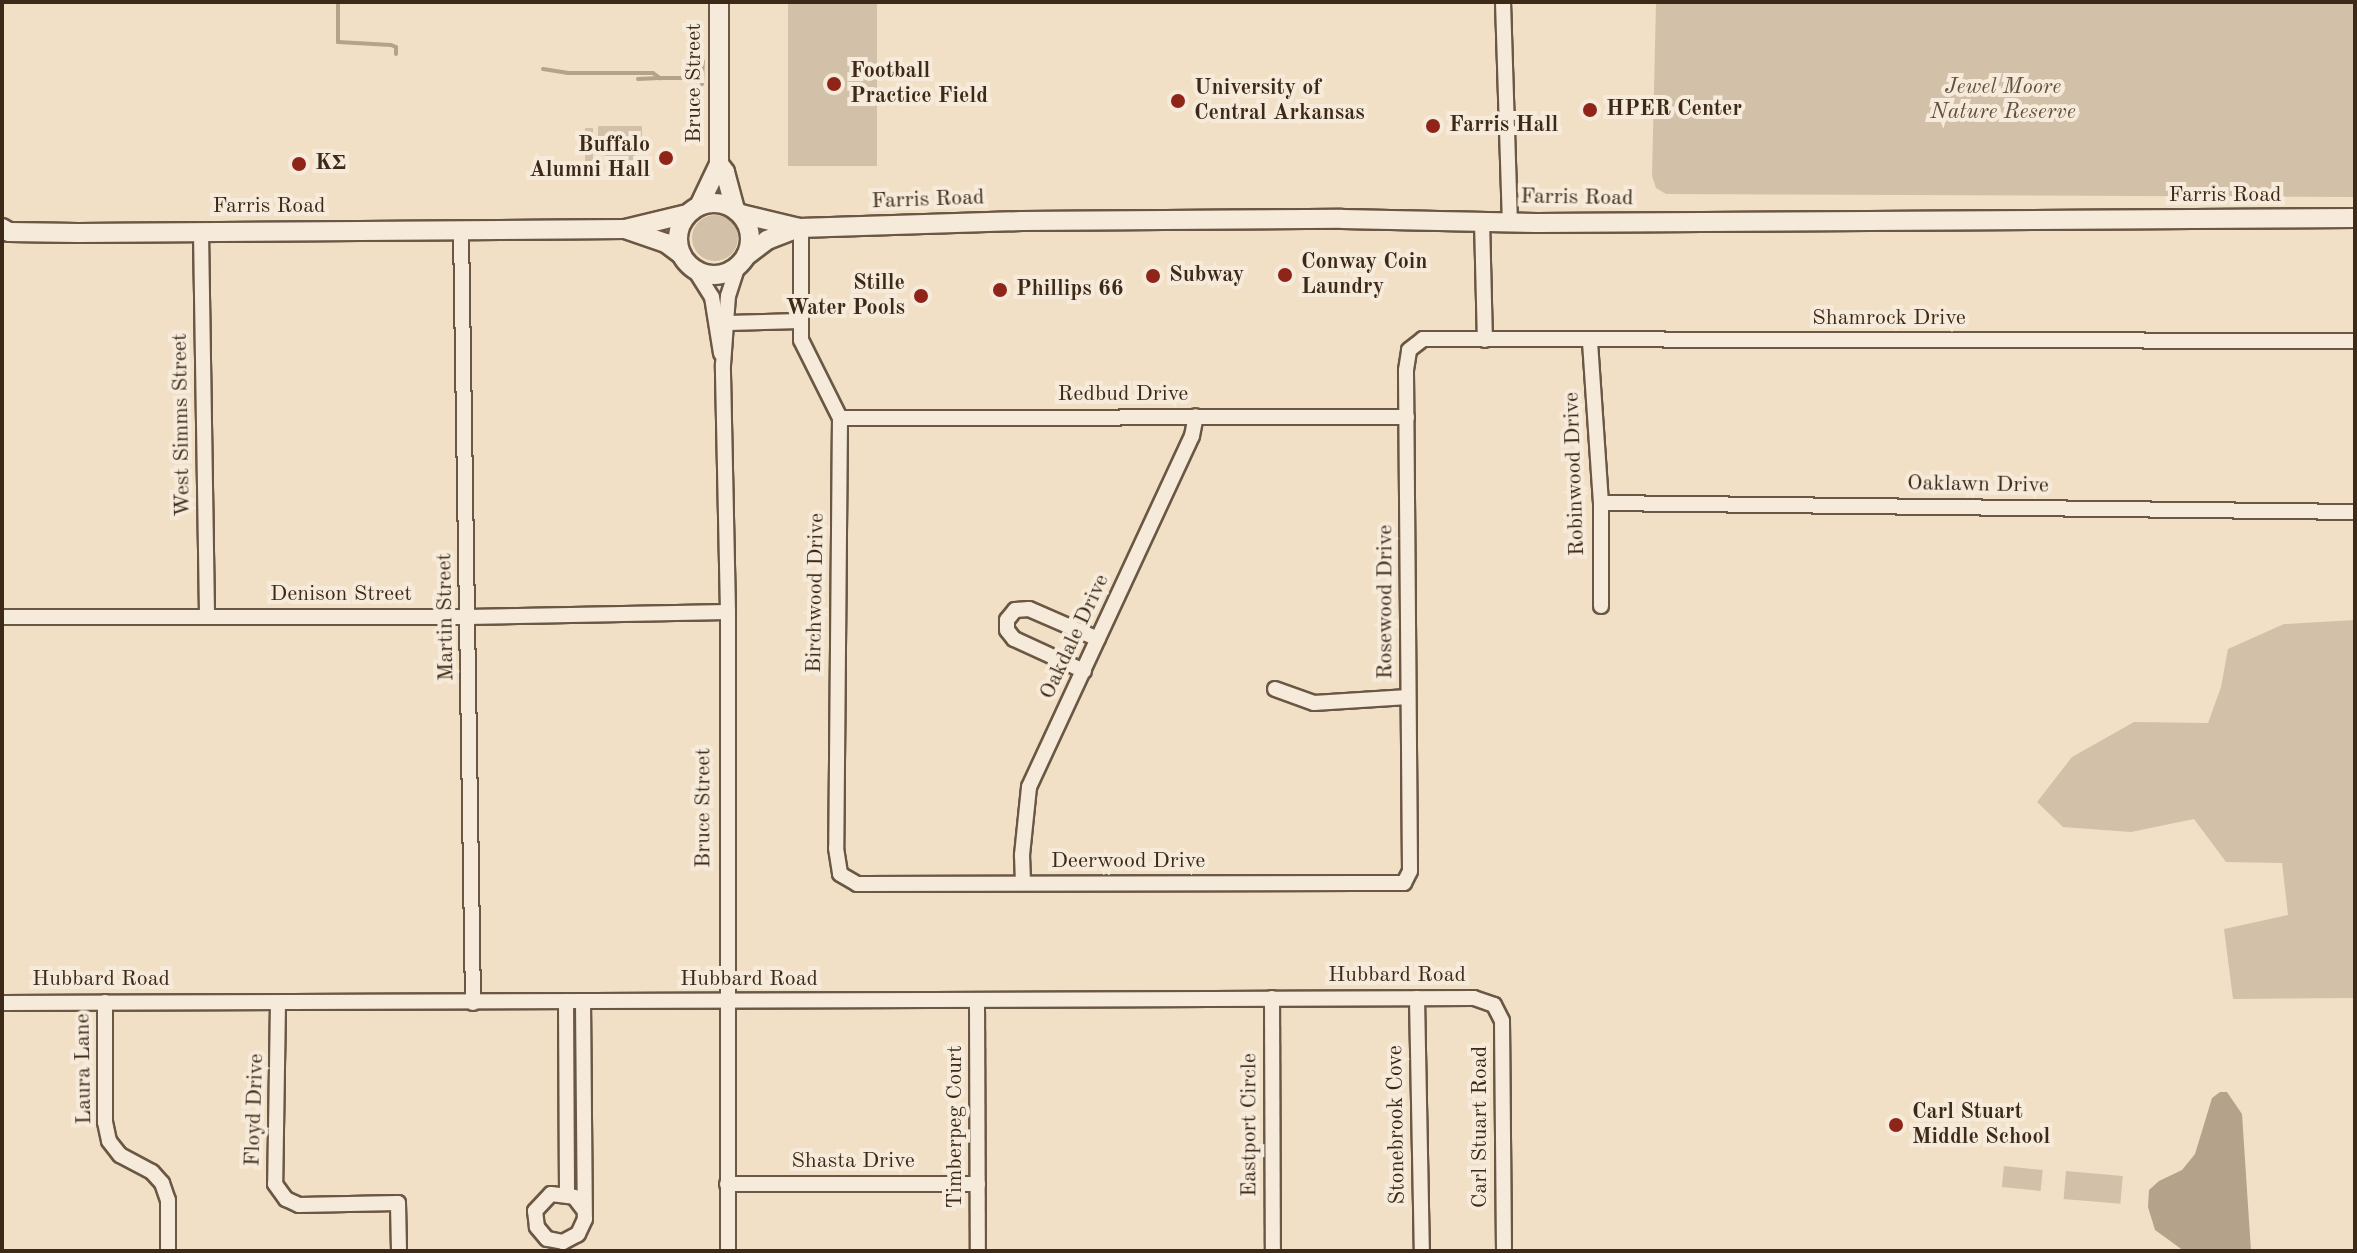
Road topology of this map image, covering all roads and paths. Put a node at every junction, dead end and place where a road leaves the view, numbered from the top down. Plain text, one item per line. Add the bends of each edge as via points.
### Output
1 (719, 2) edge
2 (1503, 2) edge
3 (719, 164) junction
4 (693, 210) junction
5 (738, 212) junction
6 (2355, 218) edge
7 (1482, 220) junction
8 (1510, 222) junction
9 (800, 228) junction
10 (625, 229) junction
11 (461, 230) junction
12 (4, 232) edge
13 (201, 232) junction
14 (682, 255) junction
15 (742, 262) junction
16 (695, 270) junction
17 (800, 321) junction
18 (728, 323) junction
19 (1423, 339) joint
20 (1485, 340) junction
21 (2355, 341) edge
22 (1590, 342) junction
23 (723, 365) junction
24 (1196, 416) junction
25 (1407, 417) junction
26 (840, 418) junction
27 (1601, 503) junction
28 (2355, 512) edge
29 (1601, 606) dead end
30 (728, 612) junction
31 (2, 617) edge
32 (207, 617) junction
33 (467, 617) junction
34 (1098, 639) junction
35 (1084, 671) junction
36 (1275, 689) dead end
37 (1408, 697) junction
38 (1410, 871) joint
39 (840, 874) joint
40 (1023, 883) junction
41 (1272, 998) junction
42 (1417, 998) junction
43 (566, 1001) junction
44 (583, 1001) junction
45 (105, 1002) junction
46 (728, 1002) junction
47 (977, 1002) junction
48 (2, 1003) edge
49 (278, 1003) junction
50 (473, 1003) junction
51 (1494, 1005) joint
52 (727, 1184) junction
53 (978, 1184) junction
54 (567, 1193) junction
55 (584, 1210) junction
56 (168, 1251) edge
57 (399, 1251) edge
58 (728, 1251) edge
59 (978, 1251) edge
60 (1273, 1251) edge
61 (1422, 1251) edge
62 (1504, 1251) edge

1 - 3 street, Bruce Street
2 - 8 street
3 - 4 street, Bruce Street
3 - 5 street, Bruce Street
4 - 5 street via 713,202
4 - 10 street, Farris Road
4 - 14 street via 678,234
5 - 9 street, Farris Road
5 - 15 street via 750,234
6 - 8 street, Farris Road
7 - 8 street, Farris Road
7 - 9 street, Farris Road via 1022,221
7 - 20 street
9 - 15 street, Farris Road via 767,240
9 - 17 street, Birchwood Drive
10 - 11 street, Farris Road
10 - 14 street, Farris Road via 666,243
11 - 13 street, Farris Road
11 - 33 street, Martin Street
12 - 13 street, Farris Road
13 - 32 street, West Simms Street
14 - 16 street
15 - 16 street via 716,275
15 - 18 street, Bruce Street via 728,296
16 - 23 street, Bruce Street via 712,297
17 - 18 street
17 - 26 street, Birchwood Drive via 801,340
18 - 23 street, Bruce Street
19 - 20 street, Shamrock Drive
19 - 25 street, Rosewood Drive via 1409,350
20 - 22 street, Shamrock Drive
21 - 22 street, Shamrock Drive
22 - 27 street, Robinwood Drive
23 - 30 street, Bruce Street
24 - 25 street, Redbud Drive
24 - 26 street, Redbud Drive
24 - 34 street, Oakdale Drive via 1192,436
25 - 37 street, Rosewood Drive
26 - 39 street, Birchwood Drive
27 - 28 street, Oaklawn Drive
27 - 29 street, Robinwood Drive
30 - 33 street, Denison Street
30 - 46 street, Bruce Street
31 - 32 street, Denison Street
32 - 33 street, Denison Street
33 - 50 street, Martin Street
34 - 35 street, Oakdale Drive
34 - 35 street via 1029,609 1015,610 1007,620 1014,639
35 - 40 street, Oakdale Drive via 1029,787
36 - 37 street via 1314,703
37 - 38 street, Rosewood Drive
38 - 40 street, Deerwood Drive via 1404,883 1385,886
39 - 40 street, Deerwood Drive via 857,884
41 - 42 street, Hubbard Road
41 - 47 street, Hubbard Road
41 - 60 street, Eastport Circle
42 - 51 street, Hubbard Road via 1474,998
42 - 61 street, Stonebrook Cove
43 - 44 street, Hubbard Road
43 - 50 street, Hubbard Road
43 - 54 street
44 - 46 street, Hubbard Road
44 - 55 street
45 - 48 street, Hubbard Road
45 - 49 street, Hubbard Road
45 - 56 street, Laura Lane via 109,1141 120,1155 162,1183 168,1200
46 - 47 street, Hubbard Road
46 - 52 street, Bruce Street
47 - 53 street, Timberpeg Court
49 - 50 street, Hubbard Road
49 - 57 street, Floyd Drive via 275,1184 286,1199 299,1205 398,1203
51 - 62 street, Carl Stuart Road via 1502,1021
52 - 53 street, Shasta Drive
52 - 58 street, Bruce Street
53 - 59 street, Timberpeg Court
54 - 55 street
54 - 55 street via 551,1194 539,1204 535,1219 541,1234 555,1242 571,1240 583,1227

